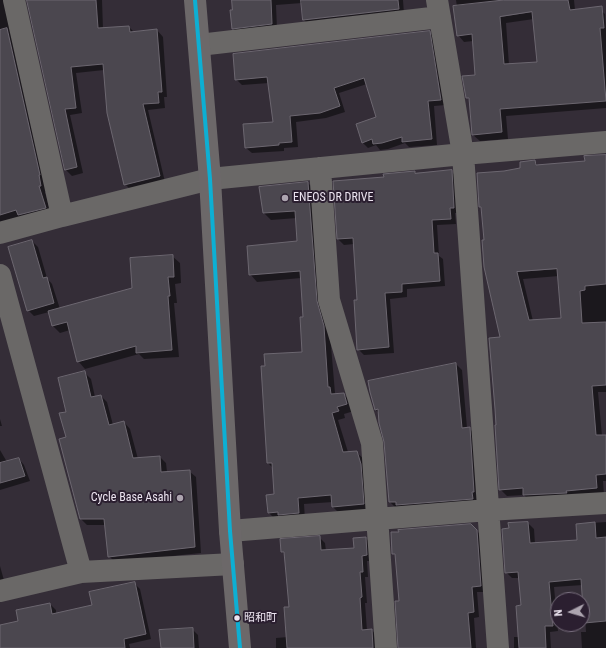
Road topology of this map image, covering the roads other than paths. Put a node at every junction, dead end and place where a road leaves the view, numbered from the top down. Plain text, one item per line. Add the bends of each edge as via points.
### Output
1 (14, 0) edge
2 (196, 0) edge
3 (439, 9) edge
4 (199, 44) junction
5 (606, 142) edge
6 (463, 154) junction
7 (320, 168) junction
8 (210, 179) junction
9 (62, 216) junction
10 (0, 233) edge
11 (0, 275) edge
12 (606, 503) edge
13 (488, 510) junction
14 (378, 519) junction
15 (230, 531) junction
16 (233, 564) junction
17 (81, 572) junction
18 (0, 591) edge
19 (240, 648) edge
20 (386, 648) edge
21 (498, 648) edge

1 - 9 street
2 - 4 main road
3 - 4 street
3 - 6 street
4 - 8 main road
5 - 6 street
6 - 7 street
6 - 13 street
7 - 8 street
7 - 14 street via 329,300 372,443
8 - 9 street
8 - 15 main road
9 - 10 street
11 - 17 street
12 - 13 street
13 - 14 street
13 - 21 street
14 - 15 street
14 - 20 street
15 - 16 main road
16 - 17 street
16 - 19 main road
17 - 18 street

